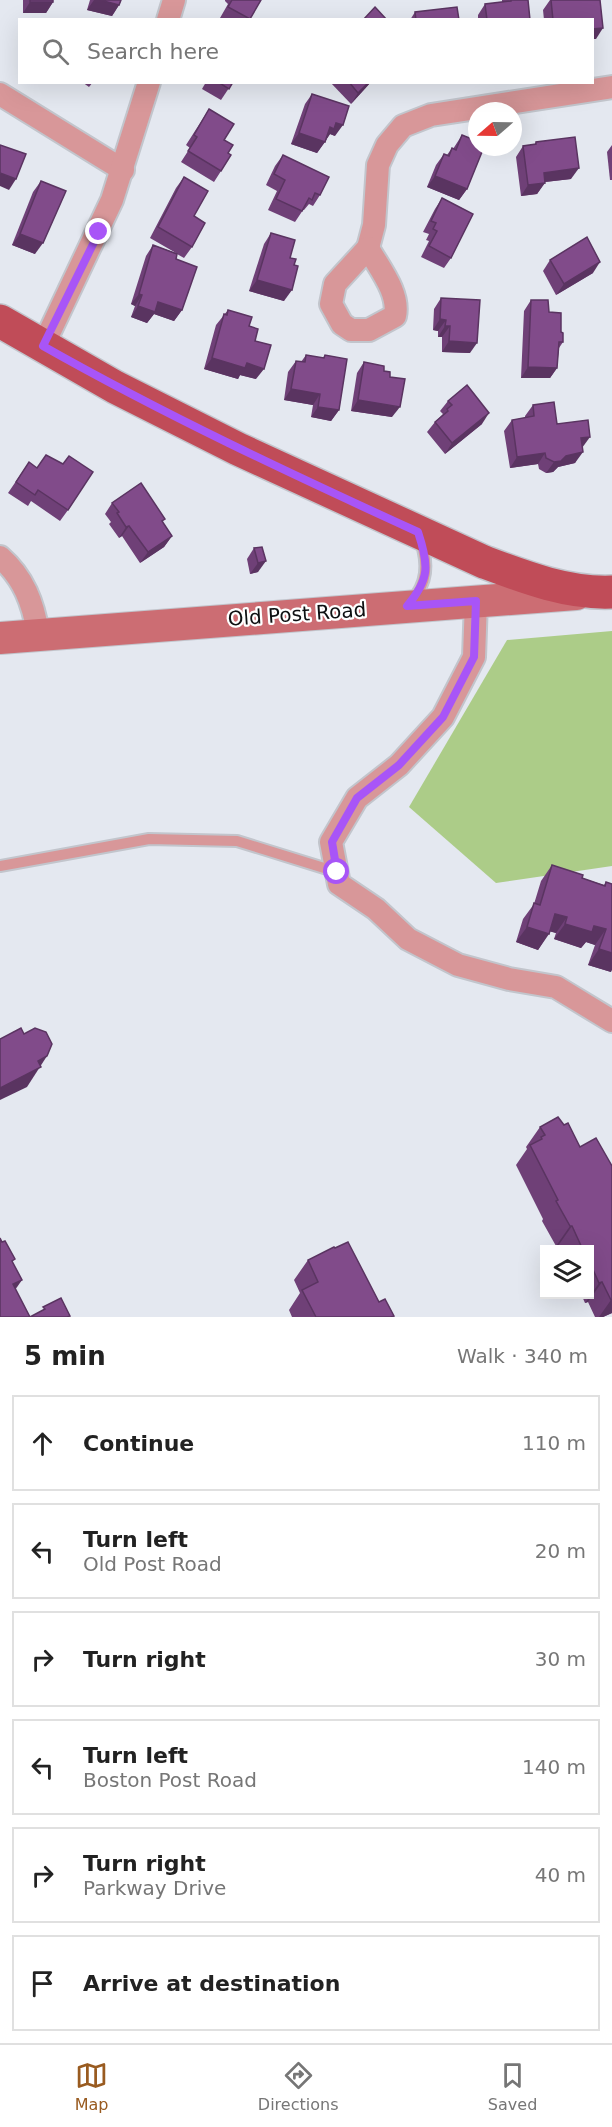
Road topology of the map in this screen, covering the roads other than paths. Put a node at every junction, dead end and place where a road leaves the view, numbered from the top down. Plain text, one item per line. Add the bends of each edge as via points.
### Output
1 (174, 0) edge
2 (169, 18) edge
3 (148, 84) edge
4 (612, 87) edge
5 (0, 94) edge
6 (123, 170) junction
7 (368, 248) dead end
8 (0, 321) edge
9 (43, 346) junction
10 (418, 532) junction
11 (0, 557) edge
12 (604, 592) edge
13 (476, 601) junction
14 (407, 606) junction
15 (38, 633) junction
16 (0, 638) edge
17 (0, 866) edge
18 (337, 872) junction
19 (612, 1021) edge

1 - 2 street
3 - 6 street
4 - 7 street via 431,115 403,126 387,145 378,165 374,225
5 - 6 street
6 - 9 street via 99,232
8 - 9 main road
9 - 10 main road via 238,449
10 - 12 main road via 520,575
10 - 14 lane via 427,565 426,577
11 - 15 street via 23,585 34,608
12 - 13 street, Old Post Road
13 - 14 street, Old Post Road
13 - 18 street via 474,657 443,717 399,765 357,798 332,842
14 - 15 street, Old Post Road
15 - 16 street, Old Post Road
17 - 18 lane via 160,839 237,841
18 - 19 street via 339,884 376,909 408,939 458,965 556,987

